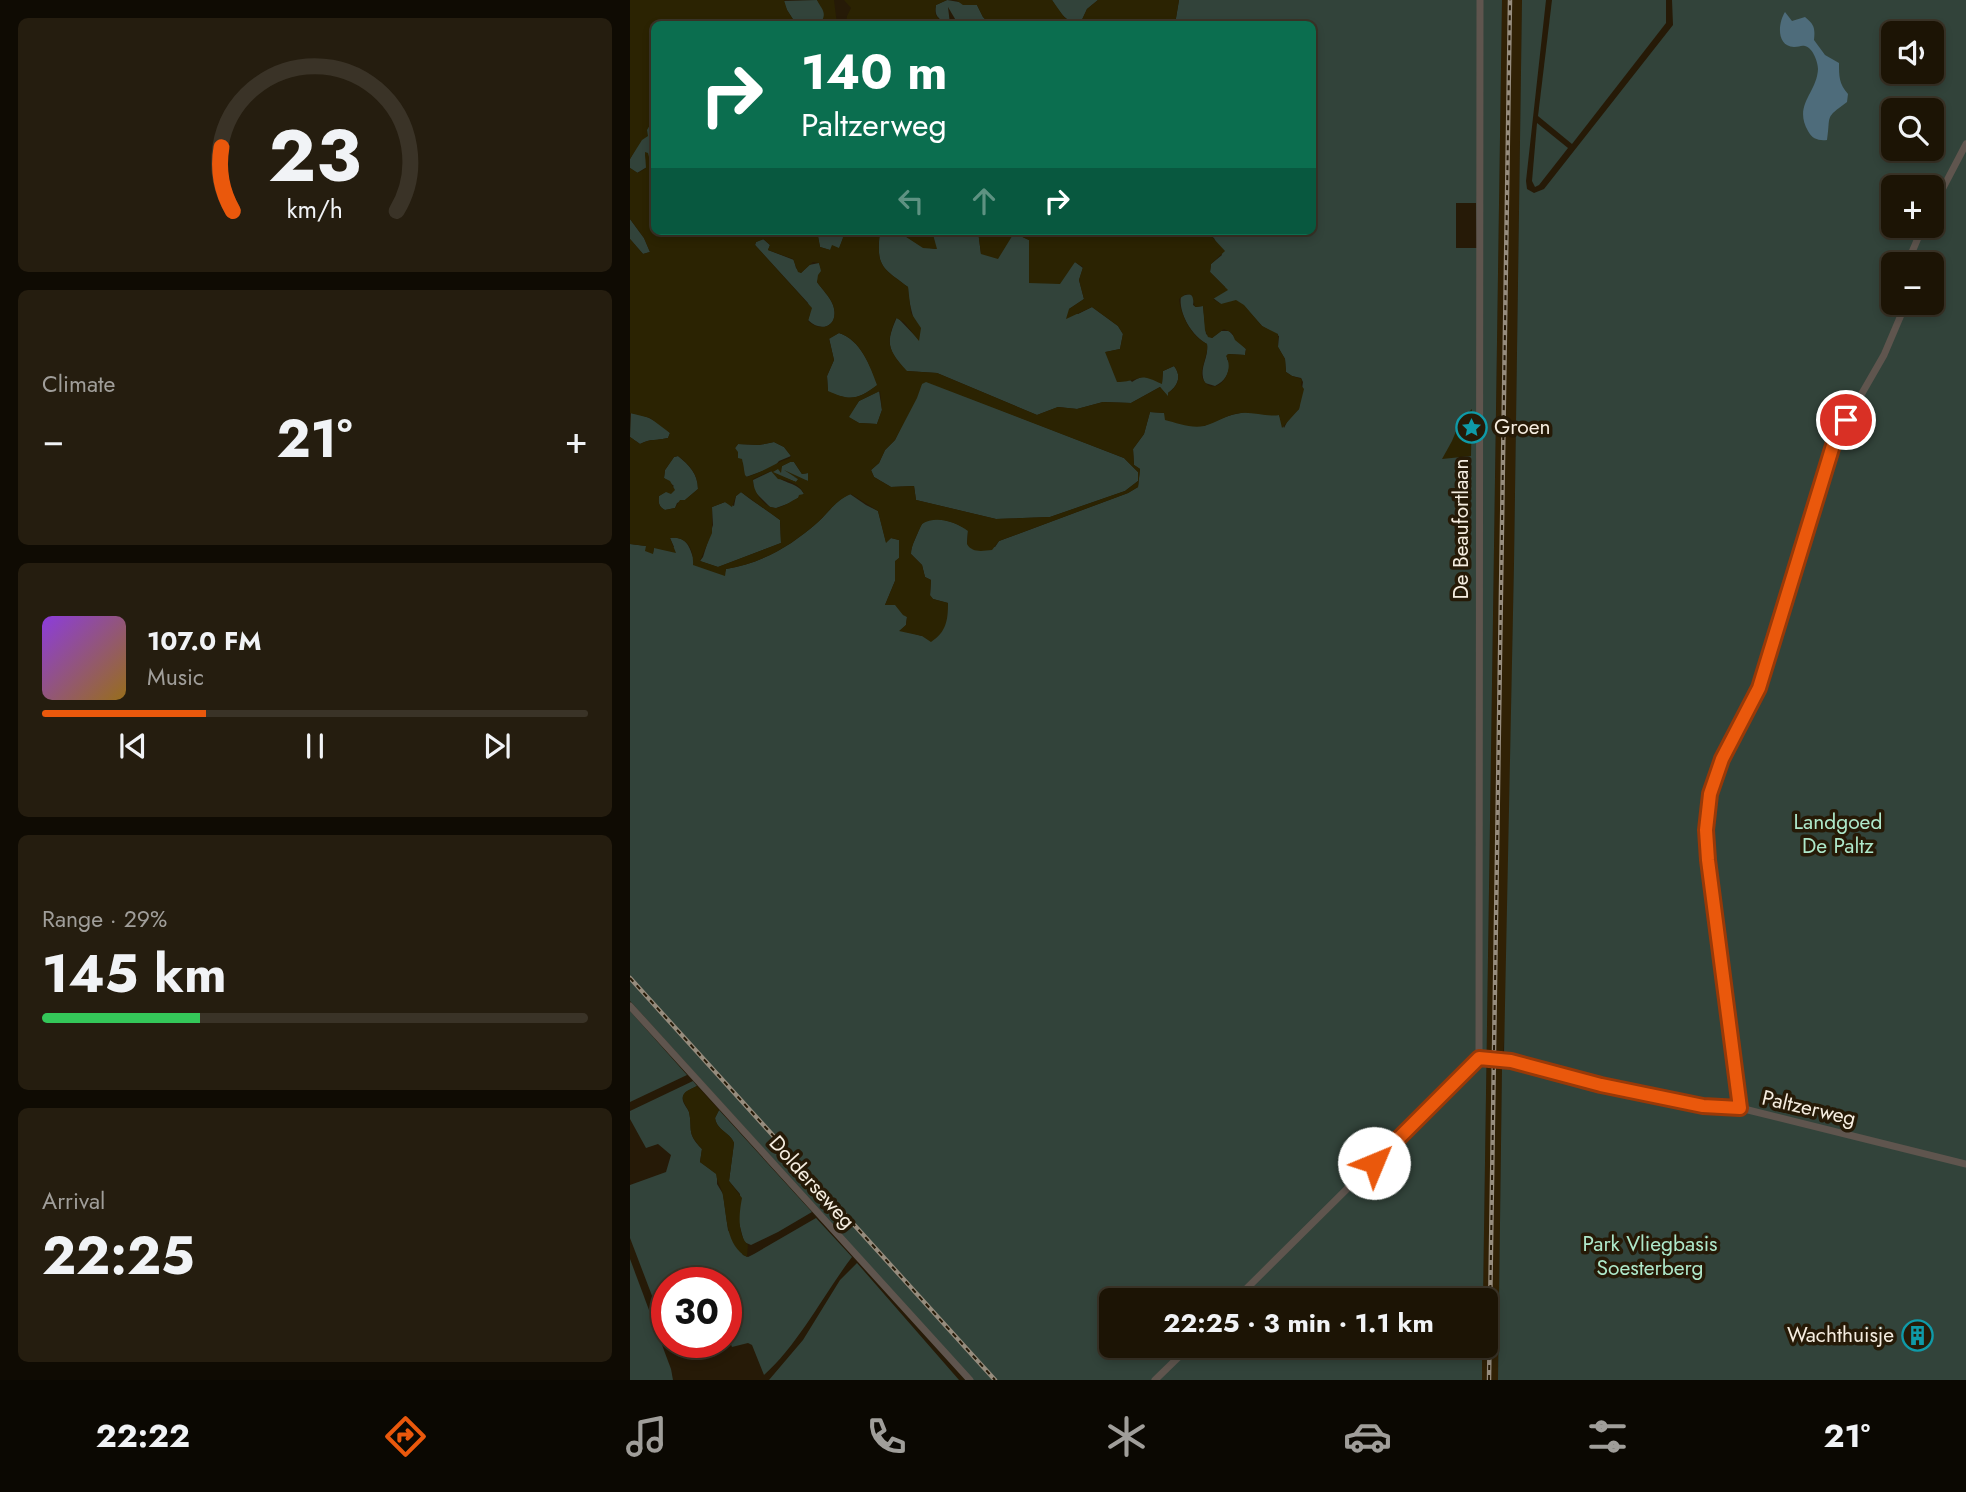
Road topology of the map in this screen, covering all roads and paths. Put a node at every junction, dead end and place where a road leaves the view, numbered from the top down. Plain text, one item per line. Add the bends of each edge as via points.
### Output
1 (1480, 0) edge
2 (1966, 144) edge
3 (1944, 186) edge
4 (1901, 315) edge
5 (630, 1006) edge
6 (1479, 1058) junction
7 (1740, 1108) junction
8 (1966, 1164) edge
9 (1247, 1288) edge
10 (1178, 1358) edge
11 (970, 1380) edge
12 (1155, 1380) edge

1 - 6 street, De Beaufortlaan
2 - 3 street
4 - 7 street via 1884,355 1834,442 1759,688 1722,759 1710,794 1708,860
5 - 11 street, Dolderseweg
6 - 7 street, Paltzerweg via 1511,1061 1703,1106
6 - 9 street
7 - 8 street, Paltzerweg
10 - 12 street

